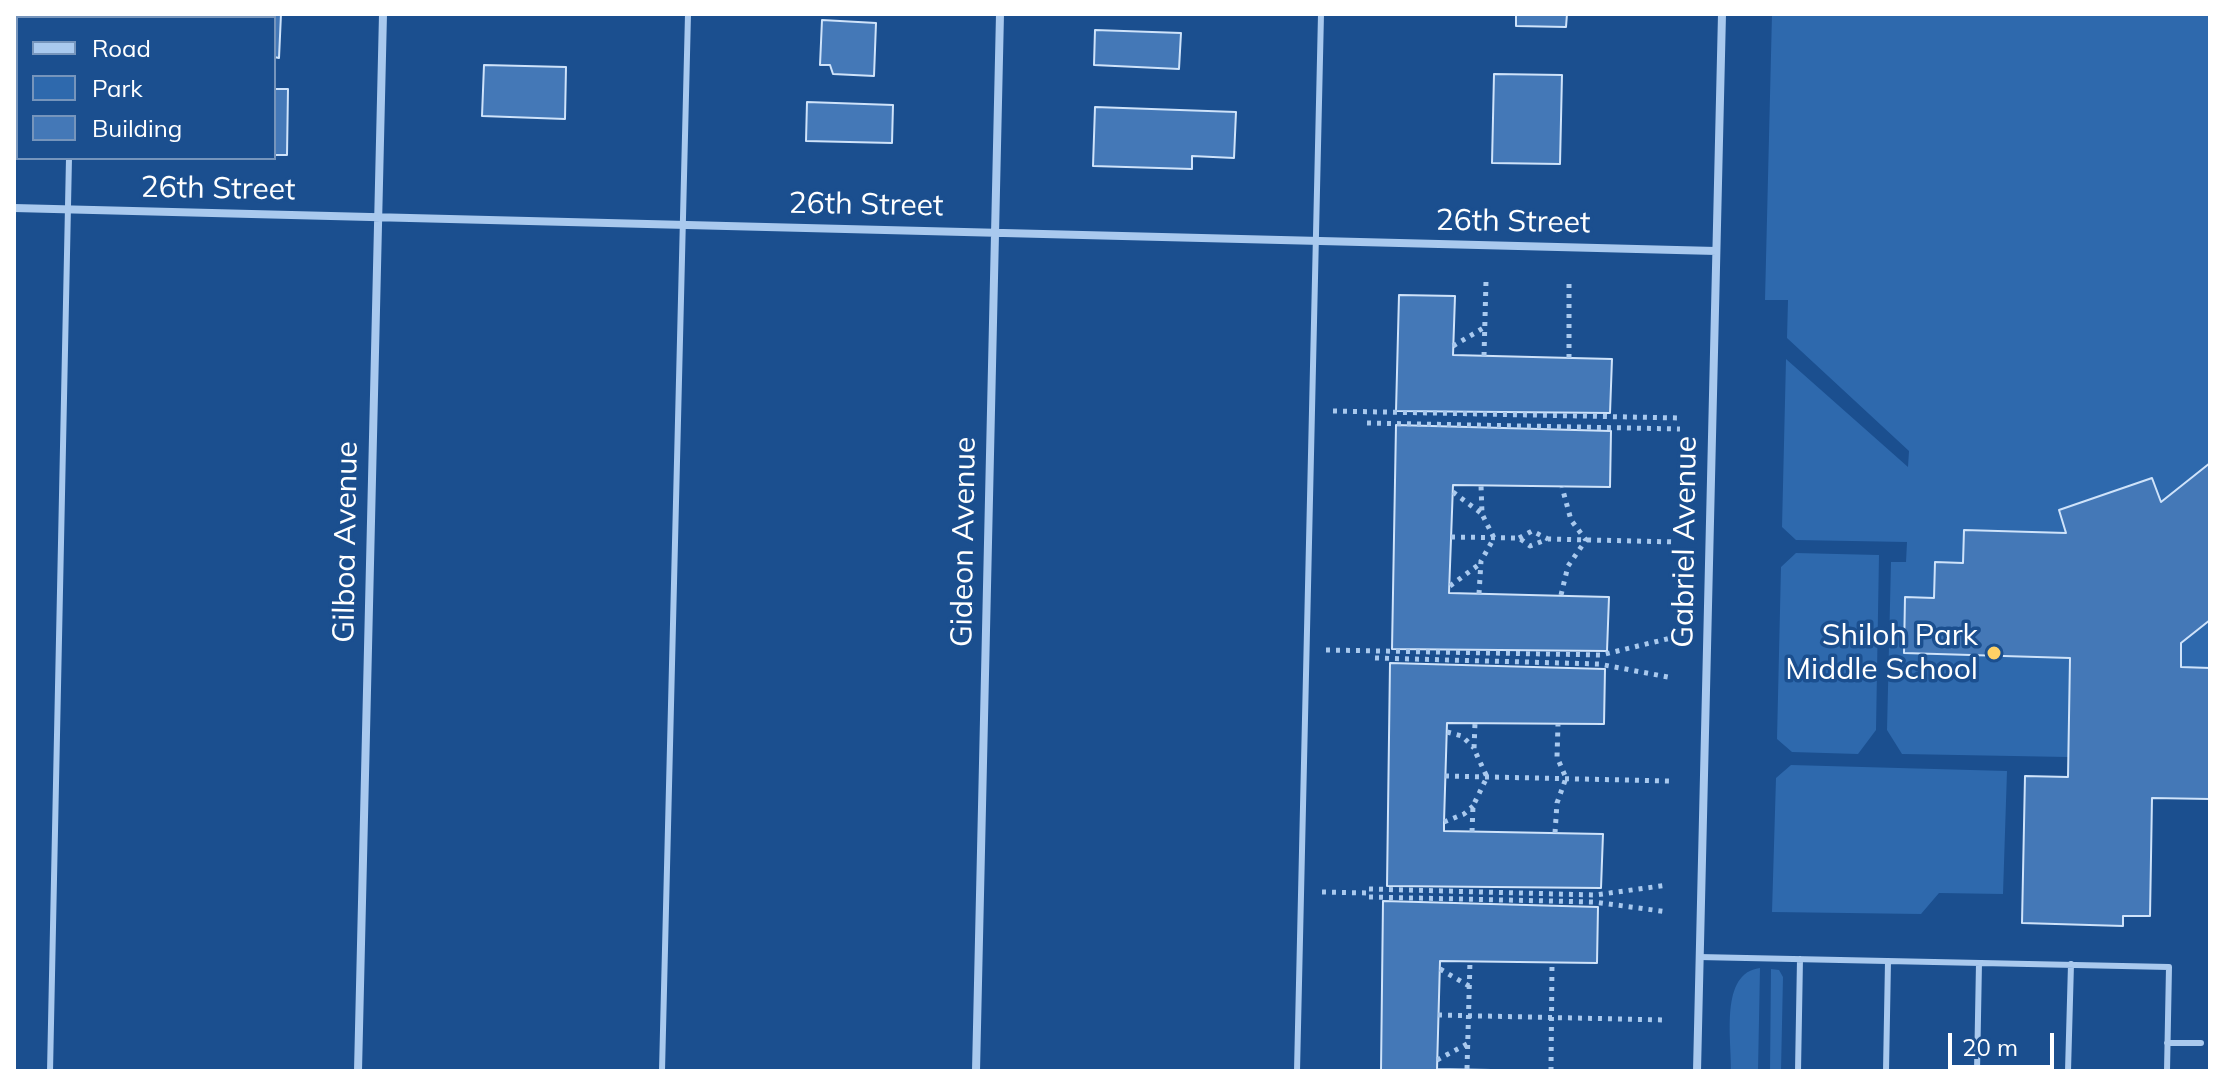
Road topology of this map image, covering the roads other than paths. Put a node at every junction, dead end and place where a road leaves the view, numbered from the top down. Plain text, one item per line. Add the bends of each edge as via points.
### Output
1 (383, 14) edge
2 (688, 14) edge
3 (1000, 14) edge
4 (1321, 14) edge
5 (1722, 14) edge
6 (69, 160) edge
7 (14, 208) edge
8 (68, 209) junction
9 (378, 217) junction
10 (683, 225) junction
11 (995, 233) junction
12 (1315, 241) junction
13 (1716, 251) junction
14 (1699, 957) junction
15 (1800, 959) junction
16 (1888, 961) junction
17 (1979, 963) junction
18 (2071, 964) junction
19 (2167, 1043) junction
20 (2201, 1043) dead end
21 (50, 1071) edge
22 (358, 1071) edge
23 (662, 1071) edge
24 (976, 1071) edge
25 (1297, 1071) edge
26 (1697, 1071) edge
27 (1798, 1071) edge
28 (1886, 1071) edge
29 (1977, 1071) edge
30 (2068, 1071) edge
31 (2167, 1071) edge

1 - 9 street, Gilboa Avenue
2 - 10 lane
3 - 11 street, Gideon Avenue
4 - 12 lane
5 - 13 street, Gabriel Avenue
6 - 8 lane
7 - 8 street, 26th Street
8 - 9 street, 26th Street
8 - 21 lane
9 - 10 street, 26th Street
9 - 22 street, Gilboa Avenue
10 - 11 street, 26th Street
10 - 23 lane
11 - 12 street, 26th Street
11 - 24 street, Gideon Avenue
12 - 13 street, 26th Street
12 - 25 lane
13 - 14 street, Gabriel Avenue
14 - 15 lane
14 - 26 street, Gabriel Avenue
15 - 16 lane
15 - 27 lane
16 - 17 lane
16 - 28 lane
17 - 18 lane
17 - 29 lane
18 - 19 lane via 2169,967
18 - 30 lane
19 - 20 lane
19 - 31 lane

